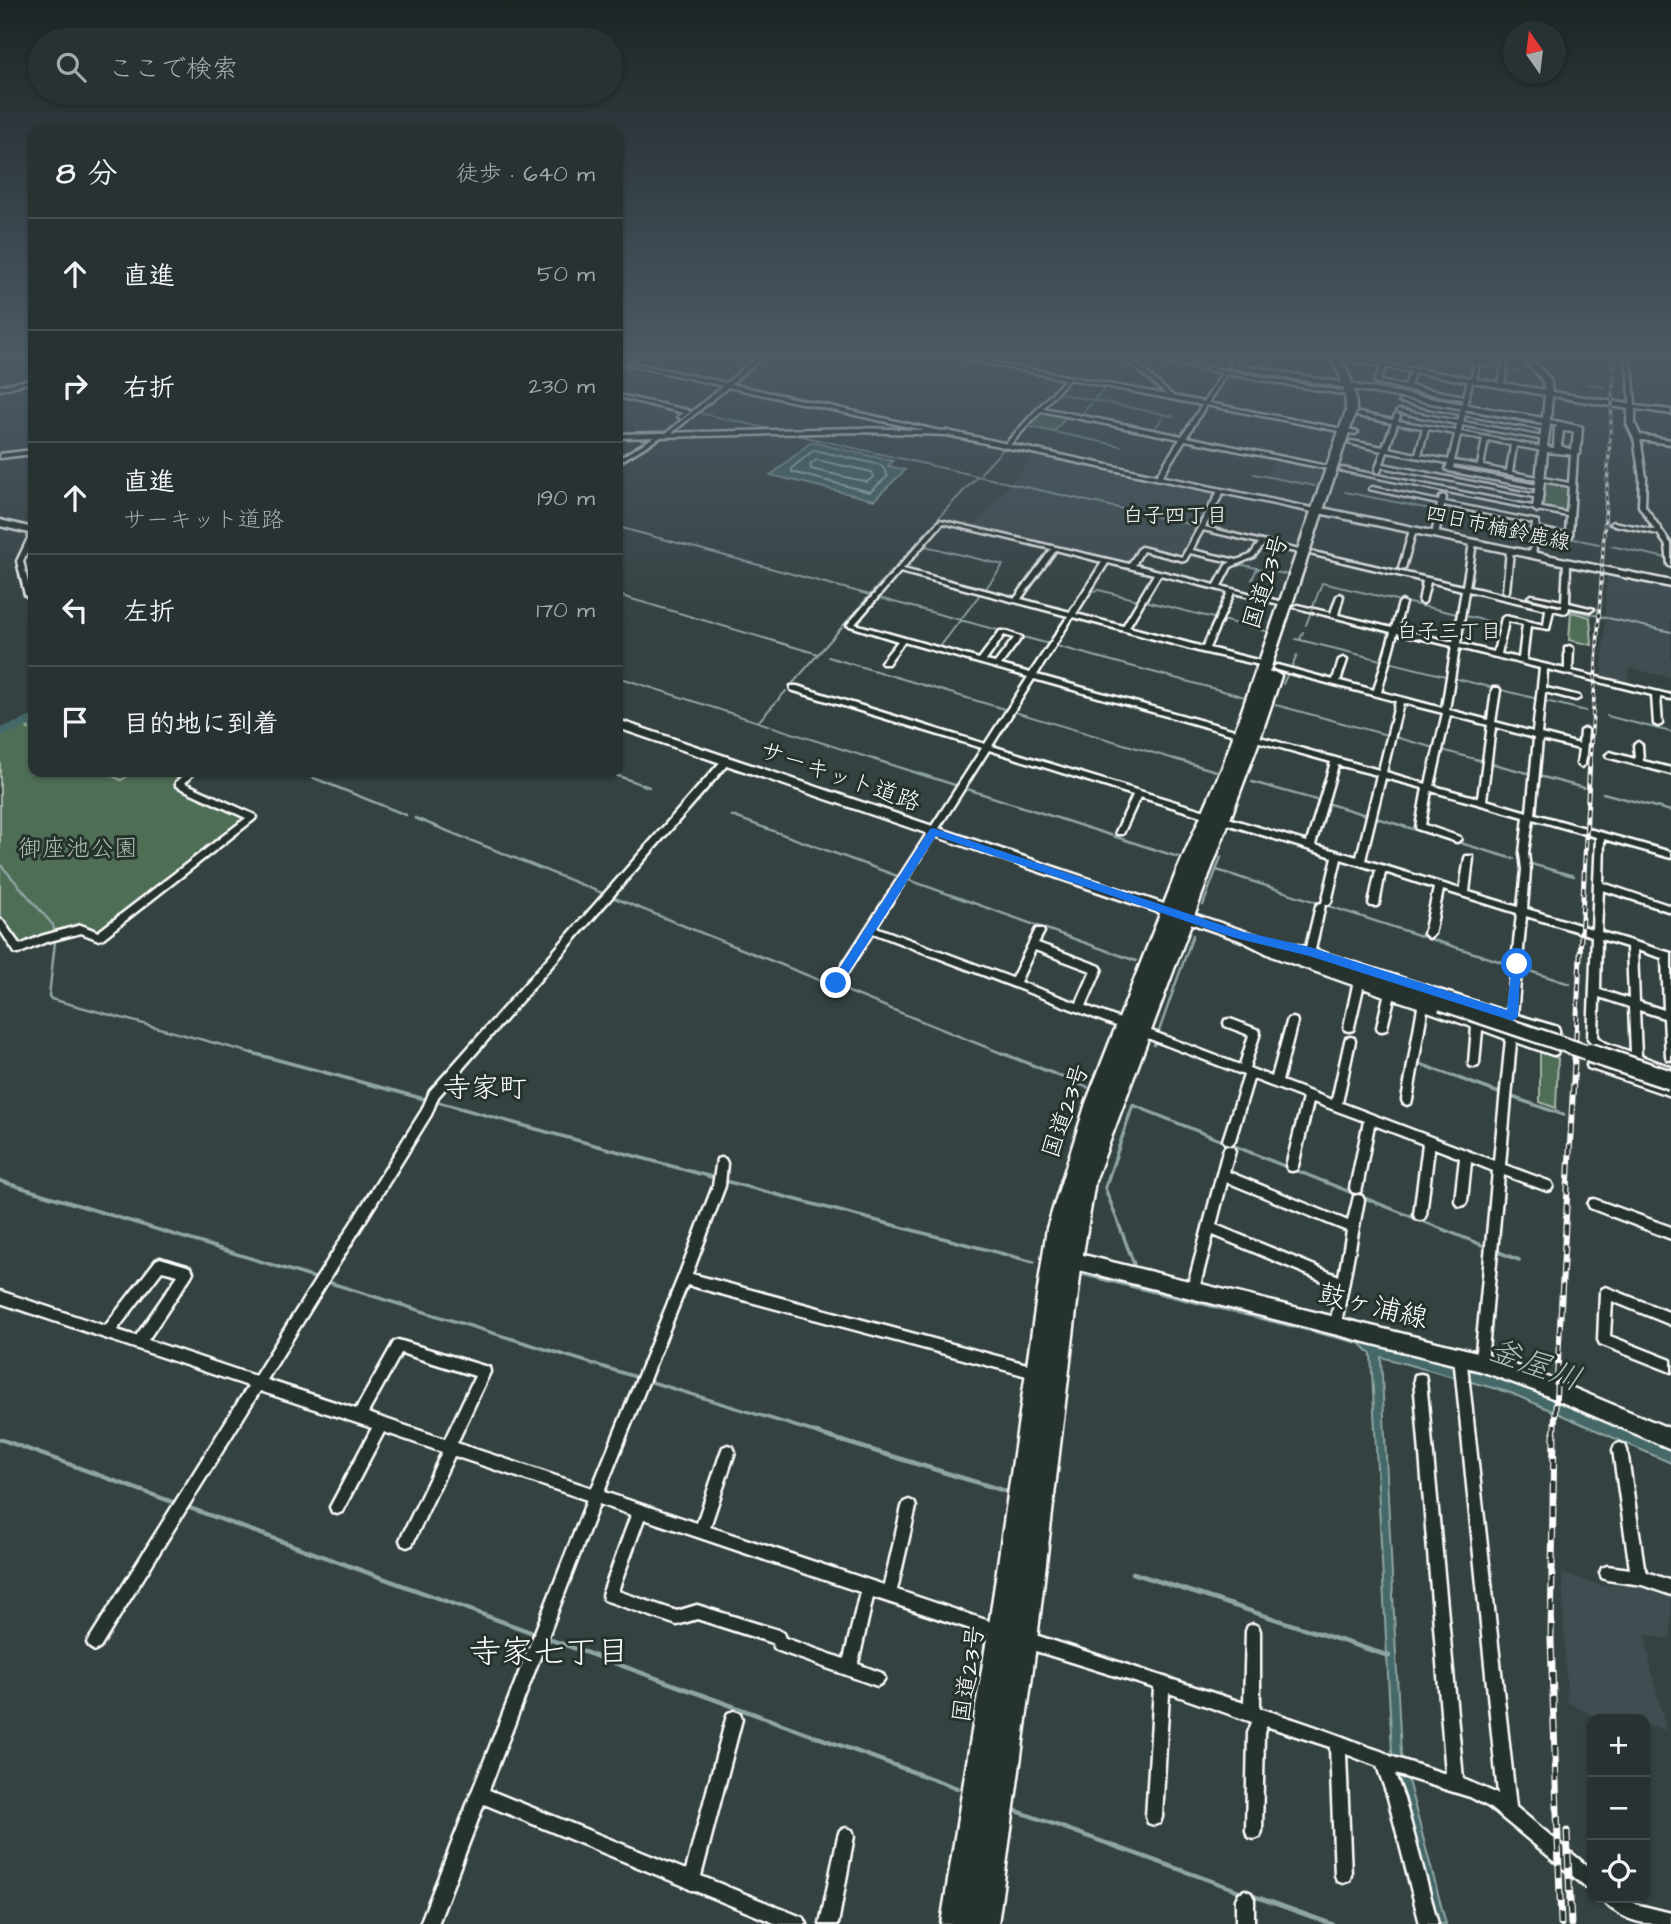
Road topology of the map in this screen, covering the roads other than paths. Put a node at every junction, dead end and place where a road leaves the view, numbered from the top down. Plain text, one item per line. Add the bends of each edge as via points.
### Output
1 (644, 446) edge
2 (1011, 446) edge
3 (1179, 446) edge
4 (1223, 446) edge
5 (1345, 446) edge
6 (1350, 446) edge
7 (1360, 446) edge
8 (1387, 446) edge
9 (1421, 446) edge
10 (1455, 446) edge
11 (1485, 446) edge
12 (1514, 446) edge
13 (1525, 446) edge
14 (1544, 446) edge
15 (1556, 446) edge
16 (1576, 446) edge
17 (1638, 446) edge
18 (1544, 449) junction
19 (1575, 452) junction
20 (28, 453) edge
21 (1384, 453) junction
22 (0, 456) edge
23 (1418, 456) junction
24 (623, 458) edge
25 (1380, 465) junction
26 (1450, 466) junction
27 (1480, 468) junction
28 (1338, 469) junction
29 (1509, 473) junction
30 (1376, 477) junction
31 (1158, 478) junction
32 (1447, 478) junction
33 (1474, 480) dead end
34 (1572, 485) junction
35 (1540, 488) junction
36 (1220, 491) junction
37 (1445, 491) junction
38 (1441, 508) junction
39 (1537, 509) junction
40 (1322, 511) junction
41 (1569, 515) junction
42 (0, 523) edge
43 (1613, 524) dead end
44 (1202, 526) junction
45 (1535, 528) junction
46 (1413, 530) junction
47 (28, 531) edge
48 (1658, 533) junction
49 (1435, 535) junction
50 (1262, 543) junction
51 (1473, 543) junction
52 (28, 544) edge
53 (1055, 548) junction
54 (1189, 551) junction
55 (1309, 551) junction
56 (1510, 551) junction
57 (1533, 555) junction
58 (1671, 557) edge
59 (1106, 561) junction
60 (1238, 563) junction
61 (1567, 563) junction
62 (1131, 566) junction
63 (1402, 568) junction
64 (899, 570) junction
65 (1158, 573) junction
66 (1427, 580) junction
67 (1671, 584) edge
68 (1466, 586) junction
69 (1217, 588) junction
70 (1232, 591) junction
71 (1506, 591) junction
72 (28, 595) dead end
73 (1340, 596) dead end
74 (1016, 601) junction
75 (1402, 603) dead end
76 (1422, 603) dead end
77 (1565, 607) junction
78 (1302, 608) junction
79 (1550, 608) junction
80 (1591, 609) dead end
81 (1072, 615) junction
82 (1334, 615) junction
83 (1527, 623) junction
84 (1125, 628) junction
85 (1393, 630) junction
86 (902, 640) junction
87 (1457, 646) junction
88 (1569, 648) dead end
89 (1205, 650) junction
90 (1497, 656) junction
91 (1343, 660) dead end
92 (885, 662) dead end
93 (981, 662) junction
94 (1522, 662) junction
95 (997, 666) junction
96 (1271, 666) junction
97 (1544, 667) junction
98 (1568, 673) junction
99 (1032, 677) junction
100 (1650, 678) dead end
101 (1336, 682) junction
102 (794, 688) dead end
103 (1542, 689) junction
104 (1496, 690) dead end
105 (1654, 693) junction
106 (1377, 694) junction
107 (1671, 697) edge
108 (1576, 698) dead end
109 (1400, 700) junction
110 (1446, 712) junction
111 (1491, 724) junction
112 (1658, 724) dead end
113 (623, 726) edge
114 (1584, 731) dead end
115 (1537, 736) junction
116 (1247, 737) junction
117 (1638, 745) dead end
118 (987, 747) junction
119 (1583, 748) junction
120 (1610, 755) dead end
121 (726, 761) junction
122 (1335, 762) junction
123 (1639, 762) junction
124 (1581, 764) dead end
125 (1671, 771) edge
126 (1381, 775) junction
127 (186, 777) edge
128 (1428, 788) junction
129 (1138, 793) junction
130 (1481, 803) junction
131 (1214, 816) junction
132 (1529, 817) junction
133 (933, 831) junction
134 (1120, 832) dead end
135 (1600, 836) junction
136 (1457, 839) dead end
137 (1310, 846) junction
138 (1338, 855) junction
139 (1671, 855) edge
140 (1469, 858) dead end
141 (1360, 862) junction
142 (1381, 869) junction
143 (1598, 885) junction
144 (1439, 887) junction
145 (1464, 894) junction
146 (1374, 904) dead end
147 (1671, 909) edge
148 (1522, 911) junction
149 (1176, 913) junction
150 (0, 923) edge
151 (871, 929) junction
152 (1039, 932) dead end
153 (1429, 934) dead end
154 (1597, 934) junction
155 (1239, 935) junction
156 (1033, 945) junction
157 (1632, 945) junction
158 (1310, 952) junction
159 (1669, 957) edge
160 (1359, 982) junction
161 (1014, 984) junction
162 (834, 986) dead end
163 (1595, 992) junction
164 (1390, 993) junction
165 (1448, 1002) junction
166 (1423, 1004) junction
167 (1634, 1004) junction
168 (1080, 1007) junction
169 (1454, 1015) junction
170 (1670, 1016) edge
171 (1513, 1017) junction
172 (1292, 1022) dead end
173 (1229, 1023) dead end
174 (1477, 1025) junction
175 (1349, 1027) dead end
176 (1382, 1027) dead end
177 (1139, 1032) junction
178 (1511, 1038) junction
179 (1350, 1041) dead end
180 (1602, 1046) junction
181 (1671, 1056) edge
182 (1636, 1058) junction
183 (1474, 1063) dead end
184 (1671, 1071) edge
185 (1247, 1072) junction
186 (1671, 1080) edge
187 (1276, 1083) junction
188 (1671, 1091) edge
189 (1308, 1096) junction
190 (1407, 1100) dead end
191 (1336, 1106) junction
192 (1370, 1119) junction
193 (1429, 1141) junction
194 (1466, 1155) junction
195 (1292, 1166) dead end
196 (1500, 1168) junction
197 (721, 1175) dead end
198 (1223, 1175) junction
199 (1547, 1186) dead end
200 (1461, 1201) dead end
201 (1594, 1204) dead end
202 (1420, 1215) dead end
203 (1210, 1228) junction
204 (1352, 1228) junction
205 (1671, 1233) edge
206 (1062, 1257) junction
207 (684, 1278) junction
208 (1342, 1283) junction
209 (1193, 1289) junction
210 (0, 1297) edge
211 (1671, 1319) edge
212 (1336, 1325) junction
213 (108, 1332) junction
214 (139, 1342) junction
215 (1460, 1358) junction
216 (1481, 1362) junction
217 (1671, 1366) edge
218 (1038, 1373) junction
219 (1420, 1380) dead end
220 (256, 1384) junction
221 (358, 1418) junction
222 (381, 1425) junction
223 (1671, 1439) edge
224 (449, 1448) junction
225 (1620, 1450) dead end
226 (728, 1451) dead end
227 (595, 1497) junction
228 (337, 1507) dead end
229 (909, 1507) dead end
230 (640, 1511) junction
231 (701, 1532) junction
232 (407, 1539) dead end
233 (1607, 1573) dead end
234 (1642, 1578) junction
235 (868, 1587) junction
236 (1671, 1588) edge
237 (890, 1594) junction
238 (1253, 1631) dead end
239 (1013, 1635) junction
240 (95, 1643) dead end
241 (849, 1668) junction
242 (877, 1678) dead end
243 (1162, 1683) junction
244 (1256, 1716) junction
245 (734, 1719) dead end
246 (1338, 1742) junction
247 (1386, 1761) junction
248 (1455, 1784) junction
249 (480, 1794) junction
250 (1508, 1812) junction
251 (1154, 1817) dead end
252 (1254, 1831) dead end
253 (846, 1836) dead end
254 (1343, 1875) dead end
255 (1587, 1877) edge
256 (691, 1882) junction
257 (1245, 1899) dead end
258 (1618, 1903) edge
259 (786, 1922) edge
260 (1671, 1922) edge
261 (429, 1924) edge
262 (829, 1924) edge
263 (957, 1924) edge
264 (982, 1924) edge
265 (1245, 1924) edge
266 (1429, 1924) edge

1 - 24 street
2 - 31 street
3 - 31 street
4 - 28 street
5 - 28 highway, 国道23号
6 - 28 highway, 国道23号
7 - 21 street
8 - 21 street
9 - 23 street
10 - 26 street
11 - 27 street
12 - 29 street
13 - 18 street
14 - 18 street
15 - 19 street
16 - 19 street
17 - 48 street via 1642,506
18 - 19 street
18 - 35 street
19 - 34 street
20 - 22 street
21 - 23 street
21 - 25 street
21 - 26 street
23 - 26 street
25 - 30 street
25 - 32 street
26 - 27 street
26 - 32 street
26 - 35 street
27 - 29 street
28 - 30 street
28 - 40 highway, 国道23号
29 - 35 street
30 - 37 street
30 - 38 street via 1370,492
31 - 36 street
32 - 35 street
32 - 37 street
33 - 35 street
34 - 35 street
34 - 41 street
35 - 39 street
36 - 40 street
36 - 44 street
37 - 38 street
37 - 39 street
38 - 45 street
38 - 49 street
39 - 41 street
39 - 45 street
40 - 46 main road, 四日市楠鈴鹿線
40 - 55 highway, 国道23号
41 - 45 street via 1569,536
42 - 47 street
43 - 48 street
44 - 50 street
44 - 54 street
45 - 57 street
46 - 49 main road, 四日市楠鈴鹿線
46 - 63 street
48 - 58 street
49 - 51 main road, 四日市楠鈴鹿線
50 - 55 street
50 - 60 street via 1252,556
51 - 56 main road, 四日市楠鈴鹿線
51 - 68 street
52 - 72 street via 20,561
53 - 59 street
53 - 64 street via 942,521
53 - 74 street
54 - 60 street
54 - 62 street via 1184,559 1141,549
55 - 63 street
55 - 66 street
55 - 78 highway, 国道23号
56 - 57 main road, 四日市楠鈴鹿線
56 - 71 street
57 - 61 main road, 四日市楠鈴鹿線
59 - 62 street
59 - 81 street
60 - 69 street via 1228,565
61 - 67 main road, 四日市楠鈴鹿線
61 - 77 street
62 - 65 street
63 - 68 street
64 - 74 street
64 - 86 street via 850,625
65 - 69 street
65 - 84 street
66 - 68 street
66 - 76 street
68 - 71 street
68 - 79 street
68 - 87 street
69 - 70 street
70 - 78 street
70 - 89 street
71 - 77 street
73 - 82 street
74 - 81 street
75 - 85 street
77 - 79 street
77 - 80 street
78 - 82 street
78 - 96 highway, 国道23号
79 - 83 street via 1547,628
81 - 84 street
81 - 99 street
82 - 85 street
83 - 90 street via 1505,618
83 - 94 street
84 - 89 street
85 - 87 street
85 - 106 street
86 - 92 street
86 - 93 street
87 - 90 street
87 - 110 street
88 - 98 street
89 - 96 street
90 - 94 street
91 - 101 street
93 - 95 street
93 - 95 street via 1002,632 1018,637
94 - 97 street
95 - 99 street
96 - 101 street
96 - 116 highway, 国道23号
97 - 98 street
97 - 103 street
98 - 105 street
99 - 116 street
99 - 118 street
100 - 105 street
101 - 106 street
102 - 118 street
103 - 108 street
103 - 115 street
104 - 111 street
105 - 107 street
105 - 112 street
106 - 109 street
109 - 110 street
109 - 126 street
110 - 111 street
110 - 128 street
111 - 115 street
111 - 130 street
113 - 121 street, サーキット道路
114 - 119 street
115 - 119 street
115 - 132 street
116 - 122 street
116 - 131 highway, 国道23号
117 - 123 street
118 - 129 street
118 - 133 street
119 - 124 street
120 - 123 street
121 - 133 street, サーキット道路
121 - 220 street via 431,1103
122 - 126 street
122 - 137 street
123 - 125 street
126 - 128 street
126 - 141 street
127 - 150 street via 179,784 252,817 99,936 81,929 18,950
128 - 130 street
128 - 136 street via 1420,827
129 - 131 street
129 - 134 street
130 - 132 street
131 - 137 street
131 - 149 highway, 国道23号
132 - 135 street
132 - 148 street
133 - 149 street, サーキット道路
133 - 151 street
135 - 139 street
135 - 143 street
137 - 138 street
138 - 141 street
138 - 158 street
140 - 145 street
141 - 142 street
142 - 144 street
142 - 146 street
143 - 147 street
143 - 154 street
144 - 145 street
144 - 153 street
145 - 148 street
148 - 154 street
148 - 171 street
149 - 155 street, サーキット道路
149 - 177 highway, 国道23号
151 - 161 street
151 - 162 street
152 - 156 street
154 - 157 street
154 - 163 street
155 - 158 street
155 - 160 street
155 - 165 street, サーキット道路
156 - 161 street
156 - 168 street via 1097,969
157 - 159 street
157 - 167 street
158 - 165 street
159 - 170 street
160 - 164 street
160 - 175 street
161 - 168 street
163 - 167 street
163 - 180 street via 1592,1039
164 - 166 street
164 - 176 street
165 - 169 street
165 - 171 street
165 - 186 street, サーキット道路, bridge
166 - 169 street
166 - 190 street
167 - 170 street
167 - 182 street
168 - 177 street
169 - 174 street
170 - 181 street
171 - 178 street via 1554,1030 1553,1051
172 - 187 street
173 - 185 street via 1255,1033
174 - 178 street
174 - 183 street
177 - 185 street
177 - 206 highway, 国道23号
178 - 196 street
179 - 191 street
180 - 182 street
180 - 188 street via 1597,1066
182 - 184 street
185 - 187 street
185 - 198 street
187 - 189 street
189 - 191 street
189 - 195 street
191 - 192 street
192 - 193 street
192 - 204 street
193 - 194 street
193 - 202 street
194 - 196 street
194 - 200 street
196 - 199 street
196 - 216 street
197 - 207 street
198 - 203 street
198 - 204 street
201 - 205 street
203 - 208 street
203 - 209 street
204 - 208 street
206 - 209 street, 鼓ヶ浦線
206 - 218 highway, 国道23号
206 - 239 highway, 国道23号
207 - 218 street
207 - 227 street
208 - 212 street
209 - 212 street, 鼓ヶ浦線
210 - 213 street
211 - 217 street via 1606,1293 1604,1340
212 - 215 street, 鼓ヶ浦線
213 - 214 street
213 - 214 street via 160,1264 187,1272
214 - 220 street
215 - 216 street, 鼓ヶ浦線
215 - 250 street
216 - 223 street, 鼓ヶ浦線
218 - 239 highway, 国道23号
219 - 248 street
220 - 221 street
220 - 240 street
221 - 222 street
221 - 224 street via 398,1346 484,1372
222 - 224 street
222 - 228 street
224 - 227 street
224 - 232 street
225 - 234 street
226 - 231 street
227 - 230 street
227 - 249 street
229 - 237 street
230 - 231 street
230 - 241 street via 609,1595 677,1618 697,1612 778,1638 779,1643
231 - 235 street
233 - 234 street
234 - 236 street
235 - 237 street
235 - 241 street
237 - 239 street
238 - 244 street
239 - 243 street
239 - 263 highway, 国道23号
239 - 264 highway, 国道23号
241 - 242 street
243 - 244 street
243 - 251 street
244 - 246 street
244 - 252 street
245 - 256 street
246 - 247 street
246 - 254 street
247 - 248 street
247 - 266 street
248 - 250 street
249 - 256 street
249 - 261 street
250 - 255 street
253 - 262 street
256 - 259 street
257 - 265 street
258 - 260 street via 1630,1912

